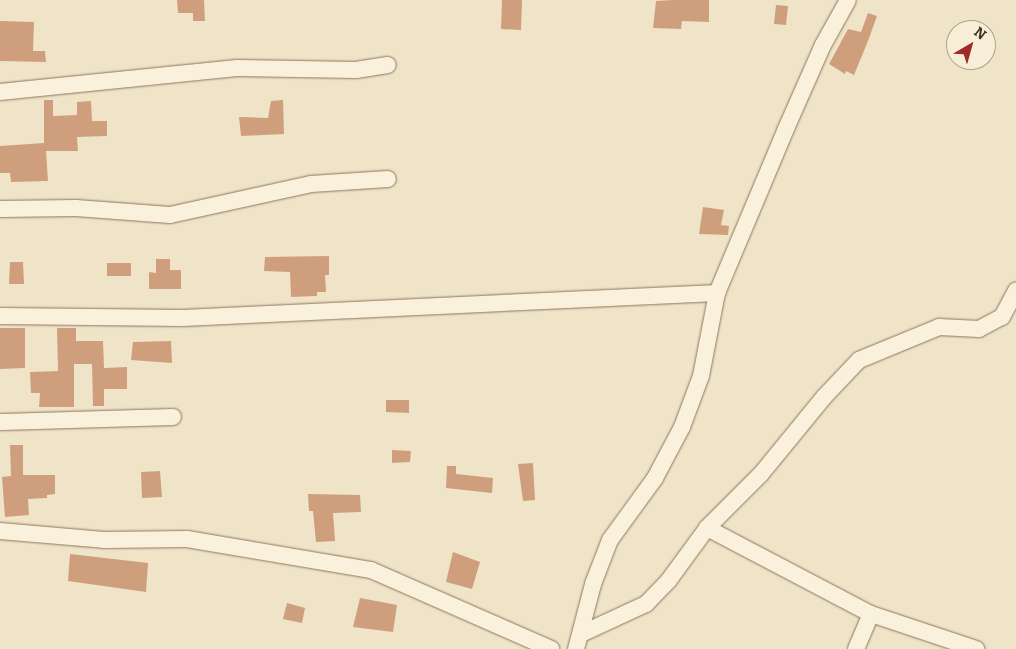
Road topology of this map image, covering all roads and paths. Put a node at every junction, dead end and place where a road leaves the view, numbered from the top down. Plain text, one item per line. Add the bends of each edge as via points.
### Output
1 (848, 0) edge
2 (388, 65) dead end
3 (0, 92) edge
4 (388, 179) dead end
5 (0, 209) edge
6 (1016, 291) edge
7 (717, 293) junction
8 (0, 316) edge
9 (173, 417) dead end
10 (0, 422) edge
11 (707, 528) junction
12 (0, 530) edge
13 (871, 614) junction
14 (578, 642) edge
15 (551, 649) edge
16 (856, 649) edge
17 (976, 649) edge

1 - 7 street via 823,45
2 - 3 street via 356,70 237,68
4 - 5 street via 311,184 170,215 76,208
6 - 11 street via 1002,317 979,329 939,327 859,360 761,474
7 - 8 street via 184,318
7 - 14 street via 701,376 682,427 655,478 610,540 593,584
9 - 10 street
11 - 13 street
11 - 14 street via 669,580 646,604
12 - 15 street via 104,540 186,539 371,570
13 - 16 street
13 - 17 street

